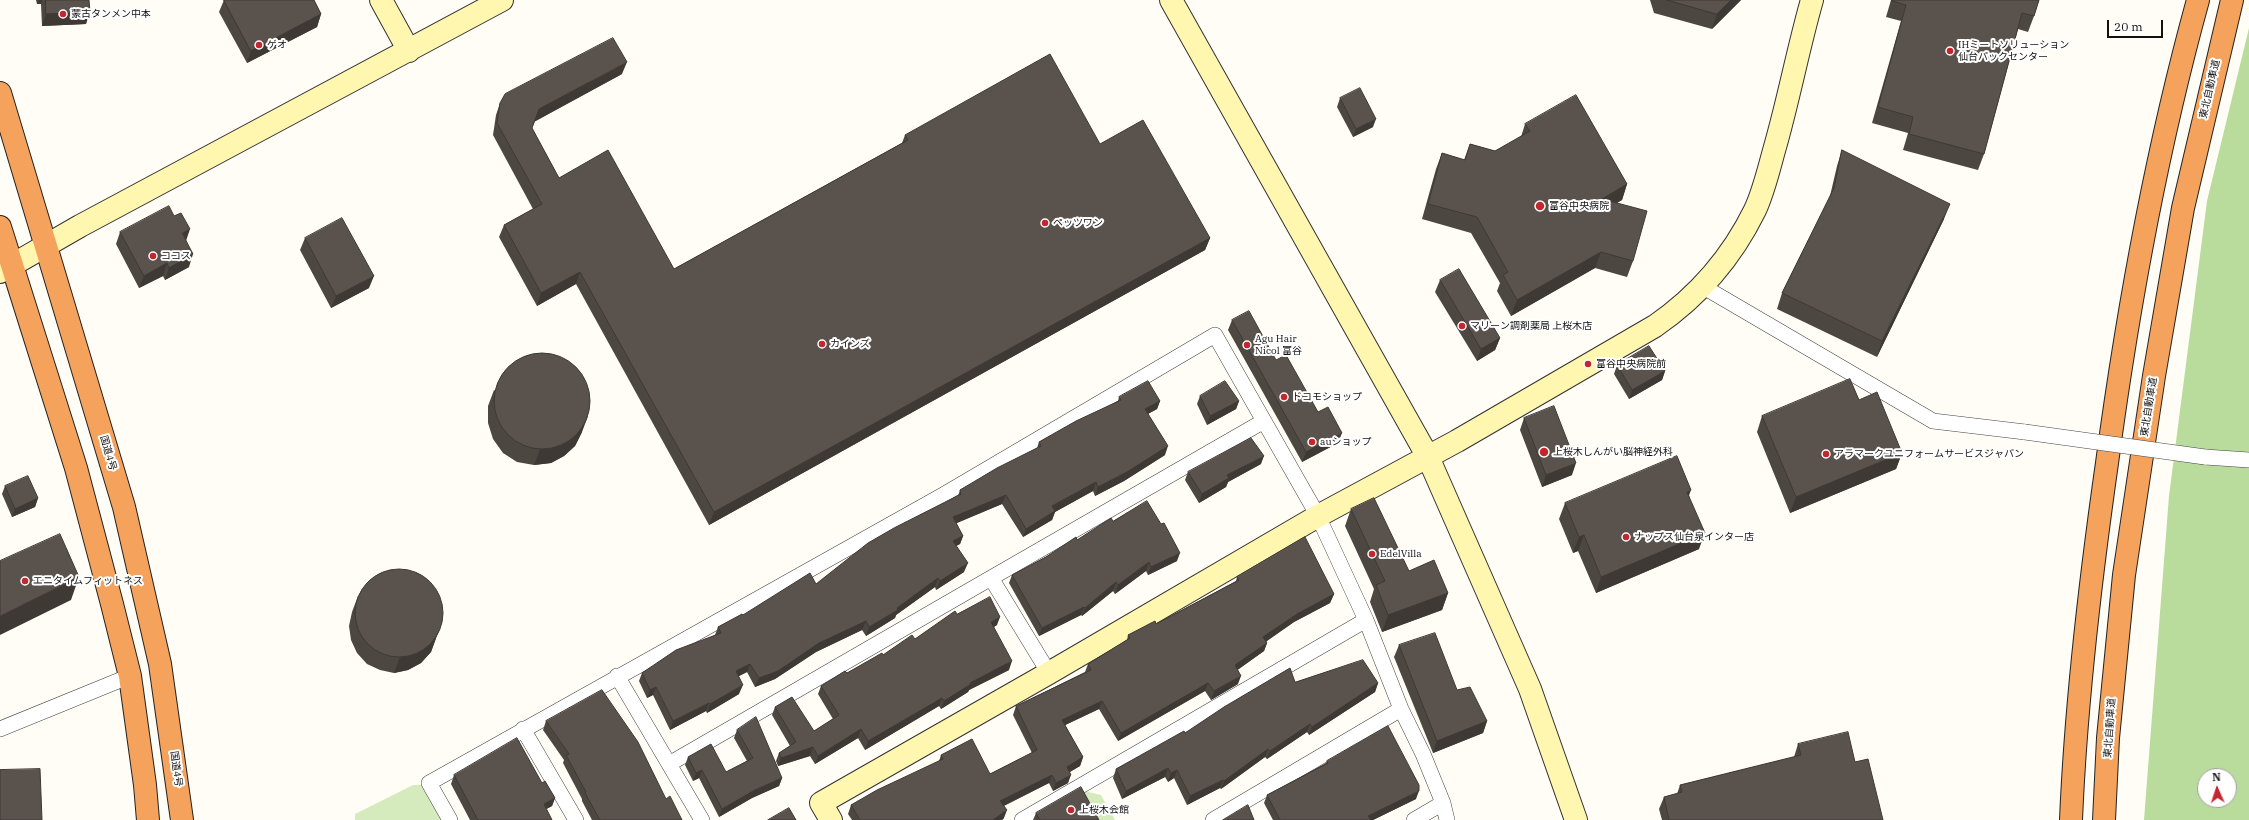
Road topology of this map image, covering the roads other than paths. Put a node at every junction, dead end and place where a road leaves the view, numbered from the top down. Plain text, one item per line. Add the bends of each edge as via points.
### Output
1 (381, 0) edge
2 (502, 0) edge
3 (1171, 0) edge
4 (1812, 0) edge
5 (2198, 0) edge
6 (2232, 0) edge
7 (409, 51) junction
8 (0, 93) edge
9 (0, 227) edge
10 (46, 246) junction
11 (6, 269) edge
12 (1702, 286) junction
13 (1264, 422) junction
14 (1428, 457) junction
15 (2249, 460) edge
16 (1318, 516) junction
17 (991, 578) junction
18 (1366, 620) junction
19 (1049, 673) junction
20 (130, 676) junction
21 (617, 676) junction
22 (1401, 709) junction
23 (0, 729) edge
24 (523, 729) junction
25 (669, 764) junction
26 (1443, 803) junction
27 (148, 820) edge
28 (182, 820) edge
29 (450, 820) edge
30 (576, 820) edge
31 (702, 820) edge
32 (831, 820) edge
33 (1022, 820) edge
34 (1212, 820) edge
35 (1414, 820) edge
36 (1447, 820) edge
37 (1576, 820) edge
38 (2071, 820) edge
39 (2104, 820) edge

1 - 7 street
2 - 7 street
3 - 14 street
4 - 12 street via 1780,129 1755,210 1732,251
5 - 38 highway via 2150,200 2120,368 2092,570 2075,734
6 - 39 highway, 東北自動車道 via 2183,208 2154,376 2124,575 2108,738
7 - 10 street
8 - 10 highway, 国道4号
9 - 11 highway
10 - 11 street
10 - 28 highway, 国道4号 via 122,499 143,584 160,664
11 - 20 highway via 76,468
12 - 14 street via 1678,310 1655,326
12 - 15 street, bridge via 1933,421 2206,457
13 - 16 street
13 - 17 street
13 - 21 street via 1215,335 943,495
14 - 16 street
14 - 37 street via 1530,689
16 - 18 street
16 - 19 street
17 - 19 street
17 - 25 street
18 - 22 street
18 - 33 street
19 - 32 street via 821,803
20 - 23 street
20 - 27 highway
21 - 24 street
21 - 25 street
22 - 26 street
22 - 34 street
24 - 29 street via 429,782
24 - 30 street
25 - 31 street
26 - 35 street
26 - 36 street

